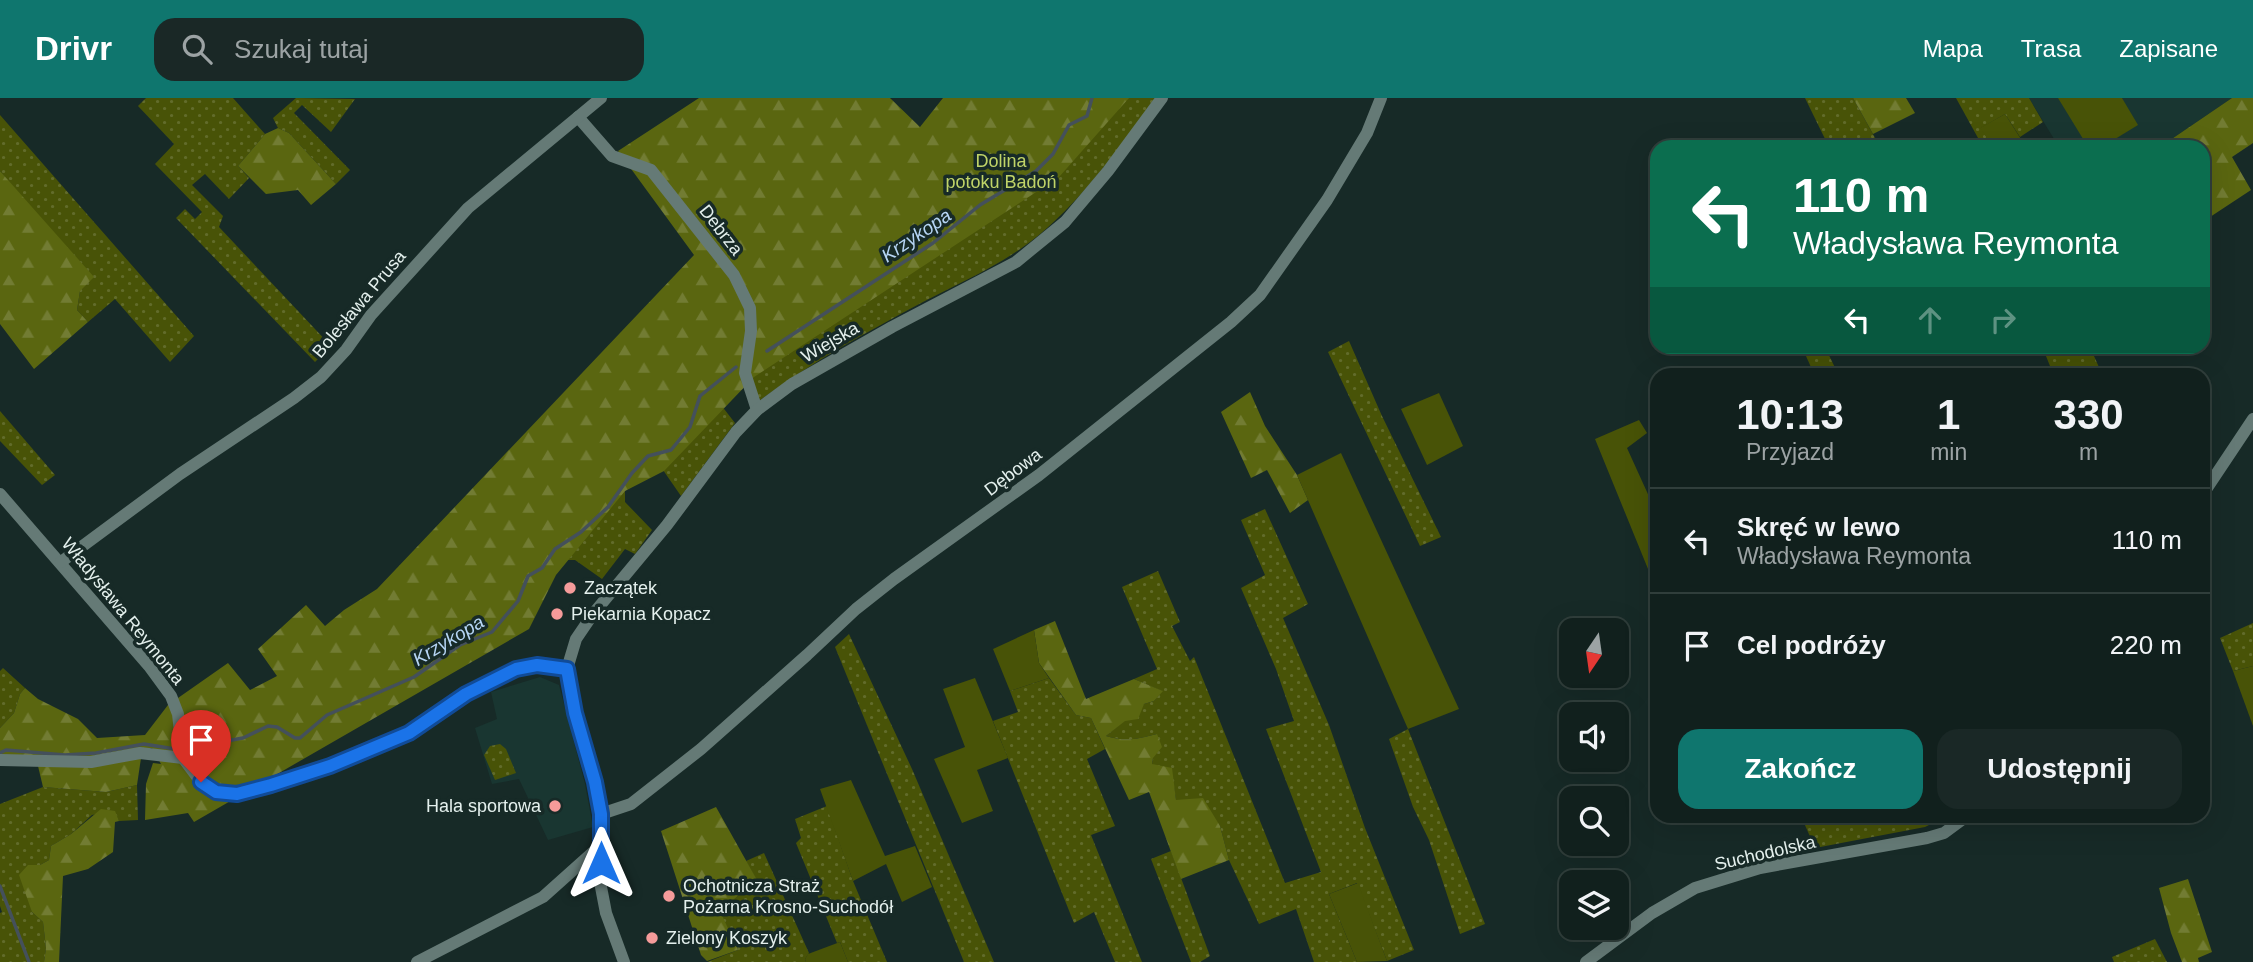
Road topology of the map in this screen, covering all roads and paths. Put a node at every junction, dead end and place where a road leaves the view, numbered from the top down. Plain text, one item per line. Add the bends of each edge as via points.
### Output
1 (601, 98) edge
2 (1162, 98) edge
3 (1381, 98) edge
4 (578, 117) junction
5 (757, 410) junction
6 (2253, 419) edge
7 (2210, 484) edge
8 (0, 494) edge
9 (61, 562) junction
10 (567, 669) junction
11 (183, 758) junction
12 (0, 760) edge
13 (601, 814) junction
14 (1957, 823) edge
15 (600, 846) junction
16 (416, 962) edge
17 (625, 962) edge
18 (1586, 962) edge

1 - 4 street, Bolesława Prusa
2 - 5 street, Wiejska via 1065,222 1016,262 892,327
3 - 13 street, Dębowa via 1367,133 1320,211 1260,295 1231,322 1039,475 856,609 701,749 631,804
4 - 5 street, Debrza via 612,156 651,170 734,275 750,308 745,373
4 - 9 street, Bolesława Prusa via 468,208 321,377
5 - 10 street, Wiejska via 593,614 576,639
6 - 7 street
8 - 9 street, Władysława Reymonta
9 - 11 street, Władysława Reymonta via 171,695
10 - 11 street via 537,665 516,669 466,694 409,733 330,766 237,794 216,792 201,782
10 - 13 street
11 - 12 street via 140,753 91,762
13 - 15 street
14 - 18 street, Suchodolska via 1927,838 1760,868 1695,888 1651,913
15 - 16 street via 542,897
15 - 17 street via 606,914

